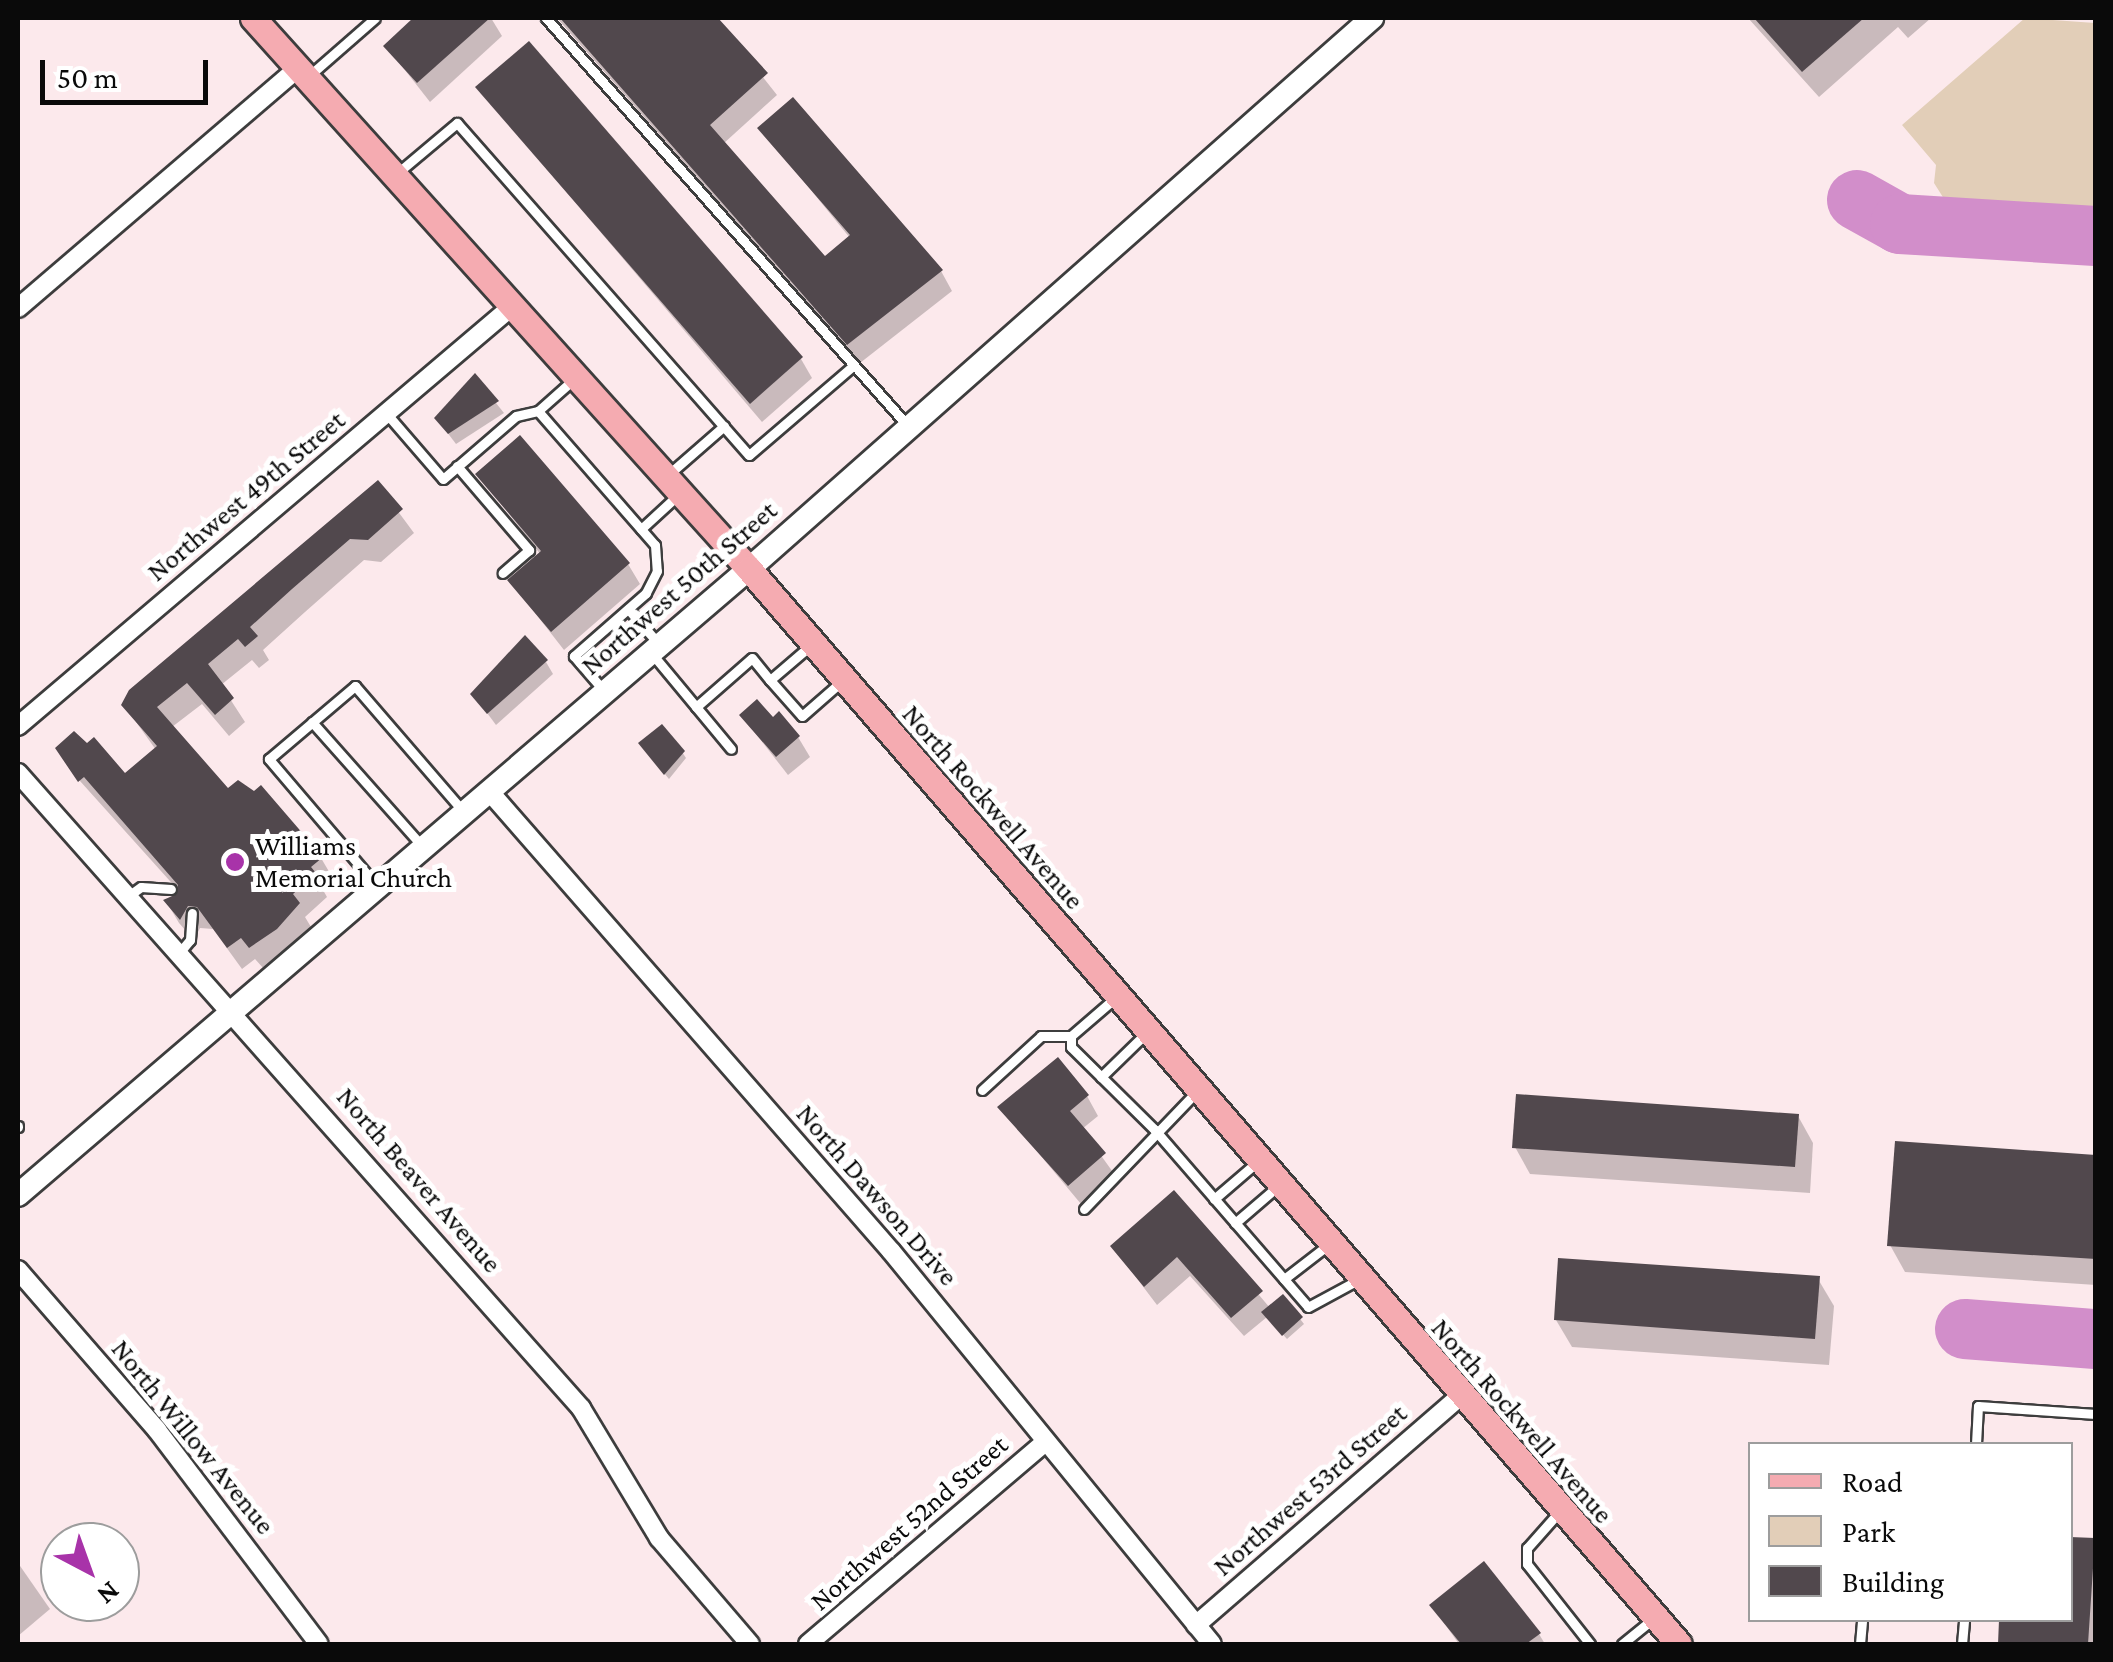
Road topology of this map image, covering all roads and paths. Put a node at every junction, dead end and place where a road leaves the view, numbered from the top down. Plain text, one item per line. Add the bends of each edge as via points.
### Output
1 (253, 18) edge
2 (375, 18) edge
3 (546, 18) edge
4 (1372, 18) edge
5 (302, 74) junction
6 (393, 176) junction
7 (18, 308) edge
8 (510, 308) junction
9 (854, 365) junction
10 (574, 379) junction
11 (538, 411) junction
12 (386, 413) junction
13 (724, 426) junction
14 (908, 426) junction
15 (457, 466) junction
16 (672, 486) junction
17 (641, 529) junction
18 (748, 569) junction
19 (503, 573) dead end
20 (628, 609) junction
21 (813, 643) junction
22 (656, 649) junction
23 (770, 680) junction
24 (844, 680) junction
25 (605, 692) junction
26 (696, 707) junction
27 (312, 722) junction
28 (18, 726) edge
29 (732, 748) dead end
30 (18, 773) edge
31 (489, 791) junction
32 (464, 813) junction
33 (424, 848) junction
34 (378, 888) junction
35 (171, 889) dead end
36 (127, 897) junction
37 (192, 913) dead end
38 (177, 955) junction
39 (1117, 996) junction
40 (231, 1012) junction
41 (1147, 1032) junction
42 (1070, 1036) junction
43 (1100, 1077) junction
44 (982, 1090) dead end
45 (1197, 1091) junction
46 (1154, 1129) junction
47 (1257, 1162) junction
48 (21, 1184) edge
49 (1278, 1186) junction
50 (1214, 1199) junction
51 (1084, 1209) dead end
52 (1236, 1223) junction
53 (1328, 1245) junction
54 (18, 1270) edge
55 (1284, 1279) junction
56 (1358, 1280) junction
57 (1460, 1396) junction
58 (2096, 1414) edge
59 (1045, 1442) junction
60 (1976, 1442) edge
61 (1561, 1510) junction
62 (1655, 1617) junction
63 (1196, 1625) junction
64 (319, 1644) edge
65 (750, 1644) edge
66 (808, 1644) edge
67 (1212, 1644) edge
68 (1590, 1644) edge
69 (1622, 1644) edge
70 (1679, 1644) edge

1 - 5 main road, North Rockwell Avenue
2 - 5 lane
3 - 9 lane
4 - 14 street, Northwest 50th Street
5 - 6 main road, North Rockwell Avenue
5 - 7 street
6 - 8 main road, North Rockwell Avenue
6 - 13 lane via 457,123
8 - 10 main road, North Rockwell Avenue
8 - 12 street, Northwest 49th Street
9 - 13 lane via 749,455
9 - 14 lane
10 - 11 lane
10 - 16 main road, North Rockwell Avenue
11 - 15 lane via 516,416
11 - 17 lane
12 - 15 lane via 442,478
12 - 28 street, Northwest 49th Street
13 - 16 lane
14 - 18 street, Northwest 50th Street
15 - 19 lane via 529,550
16 - 17 lane
16 - 18 main road, North Rockwell Avenue
17 - 20 lane via 654,545 657,571
18 - 21 main road, North Rockwell Avenue
18 - 22 street, Northwest 50th Street
20 - 22 lane
20 - 25 lane via 574,656
21 - 23 lane
21 - 24 main road, North Rockwell Avenue
22 - 25 street, Northwest 50th Street
22 - 26 lane
23 - 24 lane via 802,716
23 - 26 lane via 752,658
24 - 39 main road, North Rockwell Avenue
25 - 31 street, Northwest 50th Street
26 - 29 lane
27 - 32 lane via 355,686
27 - 33 lane
27 - 34 lane via 269,759
30 - 36 street, North Beaver Avenue
31 - 32 street, Northwest 50th Street
31 - 59 street, North Dawson Drive via 891,1251
32 - 33 street, Northwest 50th Street
33 - 34 street, Northwest 50th Street
34 - 40 street, Northwest 50th Street
35 - 36 lane via 140,887
36 - 38 street, North Beaver Avenue
37 - 38 lane via 190,940
38 - 40 street, North Beaver Avenue
39 - 41 main road, North Rockwell Avenue
39 - 42 lane
40 - 48 street, Northwest 50th Street
40 - 65 street, North Beaver Avenue via 581,1408 658,1538
41 - 43 lane
41 - 45 main road, North Rockwell Avenue
42 - 43 lane via 1071,1047
42 - 44 lane via 1041,1036
43 - 46 lane
45 - 46 lane
45 - 47 main road, North Rockwell Avenue
46 - 50 lane
46 - 51 lane
47 - 49 main road, North Rockwell Avenue
47 - 50 lane
49 - 52 lane
49 - 53 main road, North Rockwell Avenue
50 - 52 lane
52 - 55 lane
53 - 55 lane
53 - 56 main road, North Rockwell Avenue
54 - 64 street, North Willow Avenue via 157,1430
55 - 56 lane via 1308,1306
56 - 57 main road, North Rockwell Avenue
57 - 61 main road, North Rockwell Avenue
57 - 63 street, Northwest 53rd Street
58 - 60 lane via 1978,1406
59 - 63 street, North Dawson Drive
59 - 66 street, Northwest 52nd Street
61 - 62 main road, North Rockwell Avenue
61 - 68 lane via 1526,1548 1527,1564
62 - 69 lane
62 - 70 main road, North Rockwell Avenue
63 - 67 street, North Dawson Drive

